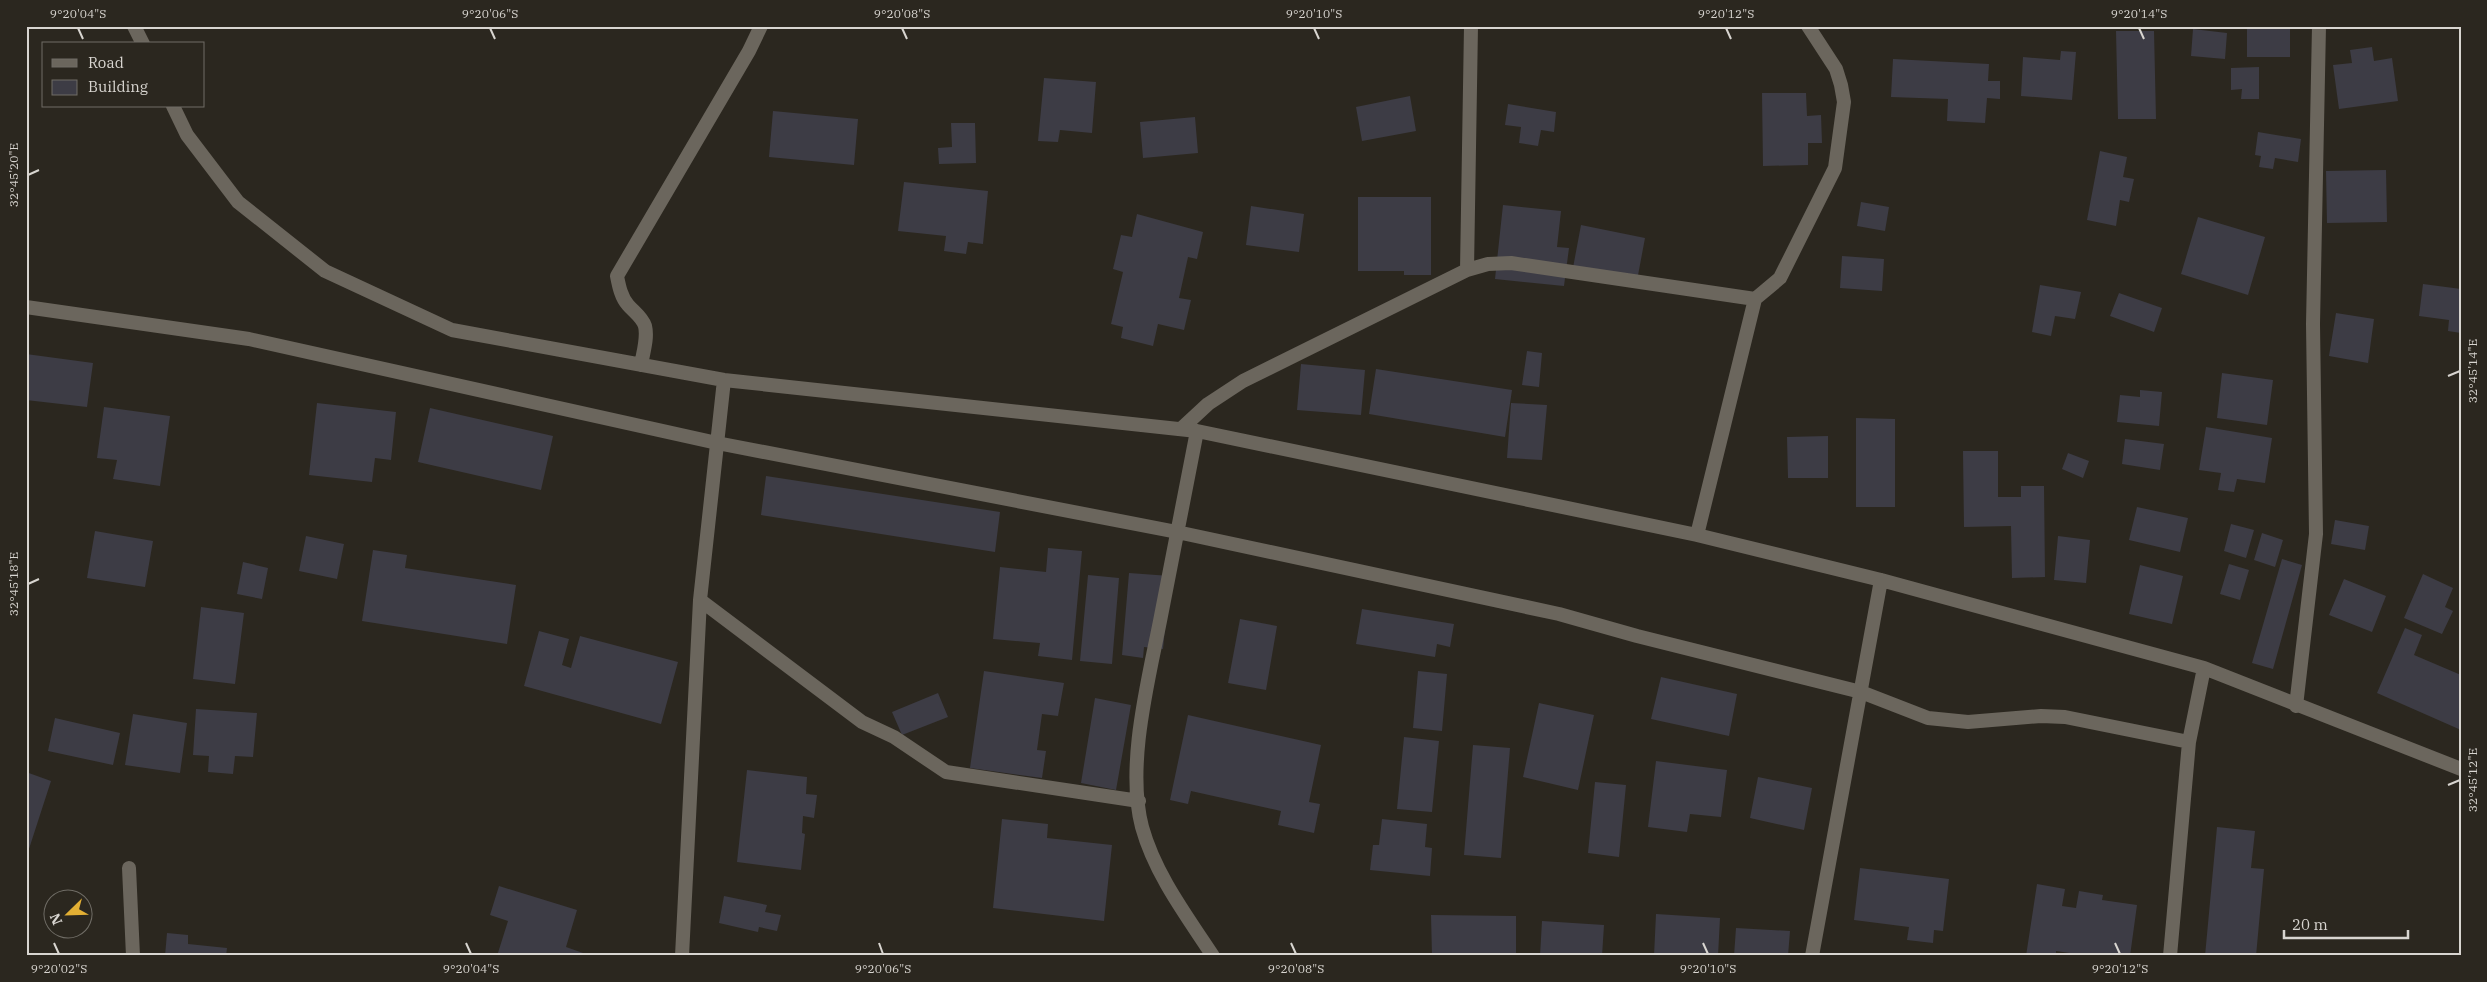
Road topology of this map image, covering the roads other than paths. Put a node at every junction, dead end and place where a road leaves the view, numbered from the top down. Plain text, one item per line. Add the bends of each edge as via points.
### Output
1 (134, 26) edge
2 (761, 26) edge
3 (1471, 26) edge
4 (1808, 26) edge
5 (2319, 26) edge
6 (142, 42) edge
7 (174, 108) edge
8 (1467, 270) junction
9 (1754, 299) junction
10 (26, 307) edge
11 (641, 365) junction
12 (724, 380) junction
13 (1181, 429) junction
14 (1197, 431) junction
15 (717, 443) junction
16 (1177, 532) junction
17 (1697, 535) junction
18 (1881, 580) junction
19 (700, 600) junction
20 (2204, 668) junction
21 (1861, 692) junction
22 (2296, 706) junction
23 (2189, 742) junction
24 (2461, 769) edge
25 (1139, 801) junction
26 (130, 868) dead end
27 (133, 956) edge
28 (682, 956) edge
29 (1212, 956) edge
30 (1812, 956) edge
31 (2170, 956) edge

1 - 6 street
2 - 11 street via 617,276 627,304 645,326
3 - 8 street
4 - 9 street via 1836,69 1841,85 1844,102 1835,168 1780,278
5 - 22 street via 2313,324 2316,534
7 - 11 street via 187,135 238,202 325,271 452,330
8 - 9 street via 1488,264 1511,263
8 - 13 street via 1243,381 1208,404
9 - 17 street
10 - 15 street via 248,340
11 - 12 street
12 - 13 street
12 - 15 street
13 - 14 street
14 - 16 street
14 - 17 street
15 - 16 street
15 - 19 street
16 - 21 street via 1559,614
16 - 25 street via 1145,697 1136,764
17 - 18 street
18 - 20 street
18 - 21 street
19 - 25 street via 862,722 894,737 946,772
19 - 28 street
20 - 22 street
20 - 23 street
21 - 23 street via 1941,720 1968,722 2065,717
21 - 30 street
22 - 24 street
23 - 31 street
25 - 29 street via 1142,825 1156,864
26 - 27 street

